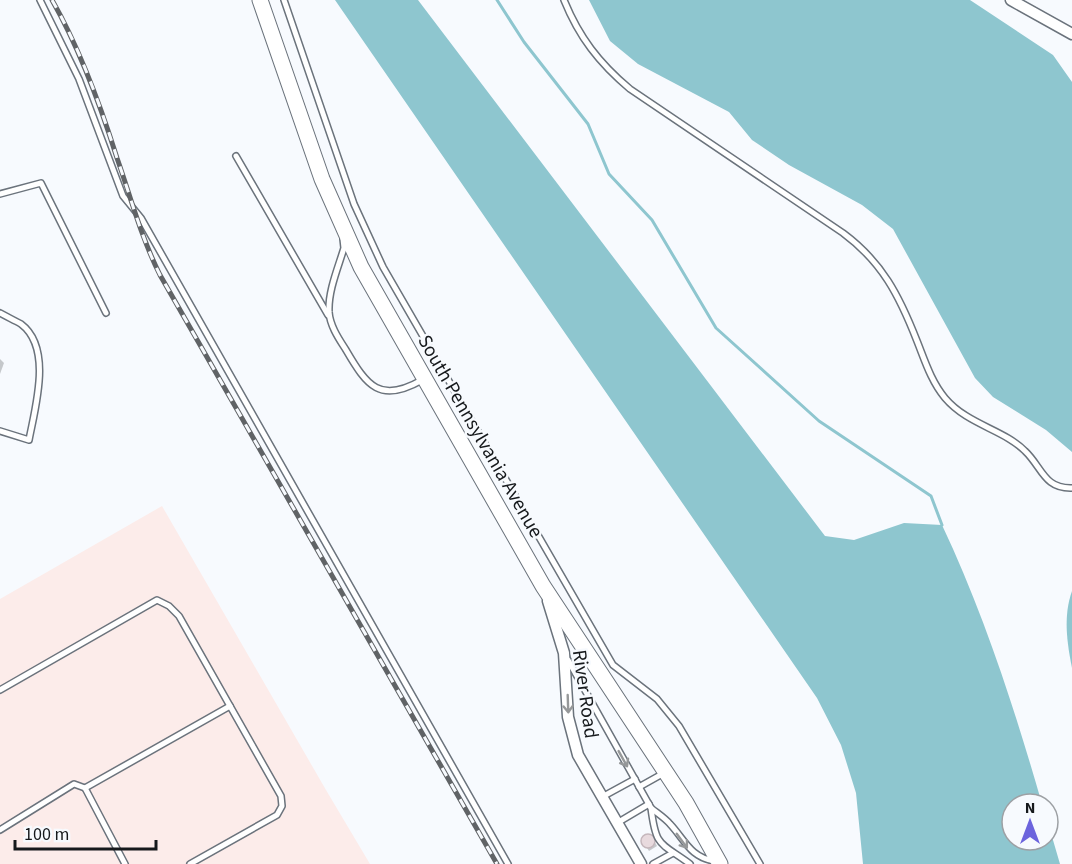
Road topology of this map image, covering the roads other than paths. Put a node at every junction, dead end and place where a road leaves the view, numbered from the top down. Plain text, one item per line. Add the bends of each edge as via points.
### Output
1 (40, 0) edge
2 (260, 0) edge
3 (284, 0) edge
4 (564, 0) edge
5 (1011, 0) edge
6 (1072, 34) edge
7 (236, 156) dead end
8 (0, 194) edge
9 (338, 217) junction
10 (0, 313) edge
11 (106, 313) dead end
12 (330, 319) junction
13 (424, 379) junction
14 (0, 431) edge
15 (1072, 488) edge
16 (543, 586) junction
17 (564, 653) junction
18 (0, 690) edge
19 (230, 706) junction
20 (666, 772) junction
21 (635, 779) junction
22 (639, 787) junction
23 (85, 788) junction
24 (602, 797) junction
25 (650, 806) junction
26 (617, 823) junction
27 (0, 830) edge
28 (673, 853) junction
29 (720, 863) edge
30 (125, 864) edge
31 (190, 864) edge
32 (508, 864) edge
33 (641, 864) edge
34 (653, 864) edge
35 (690, 864) edge
36 (760, 864) edge

1 - 32 lane via 79,79 123,196 141,218
2 - 9 street, South Pennsylvania Avenue
3 - 36 lane via 354,204 383,267 613,665 657,699 679,726
4 - 15 lane via 585,44 612,75 872,256 895,291 928,371 945,398 969,418 1020,446 1048,481 1057,487
5 - 6 street
7 - 12 lane
8 - 11 lane via 40,183
9 - 12 lane via 344,248 329,303
9 - 13 street, South Pennsylvania Avenue via 361,267
10 - 14 lane via 23,326 42,368 29,440
12 - 13 lane via 367,384 379,390 396,391
13 - 16 street, South Pennsylvania Avenue
16 - 17 street, River Road
16 - 20 street, South Pennsylvania Avenue
17 -> 21 lane
17 -> 24 street, River Road via 572,734 578,755
18 - 19 lane via 156,600 178,616
19 - 23 lane
19 - 31 lane via 281,796 282,806 277,814
20 - 22 lane
20 - 29 street, South Pennsylvania Avenue
21 - 22 lane
21 - 24 lane
22 - 25 lane
23 - 27 lane via 74,783
23 - 30 lane
24 - 26 street, River Road
25 - 26 lane
25 - 28 lane via 654,832 662,847
25 -> 29 lane via 671,825 687,848
26 - 33 street, River Road
28 - 34 lane
28 - 35 lane

